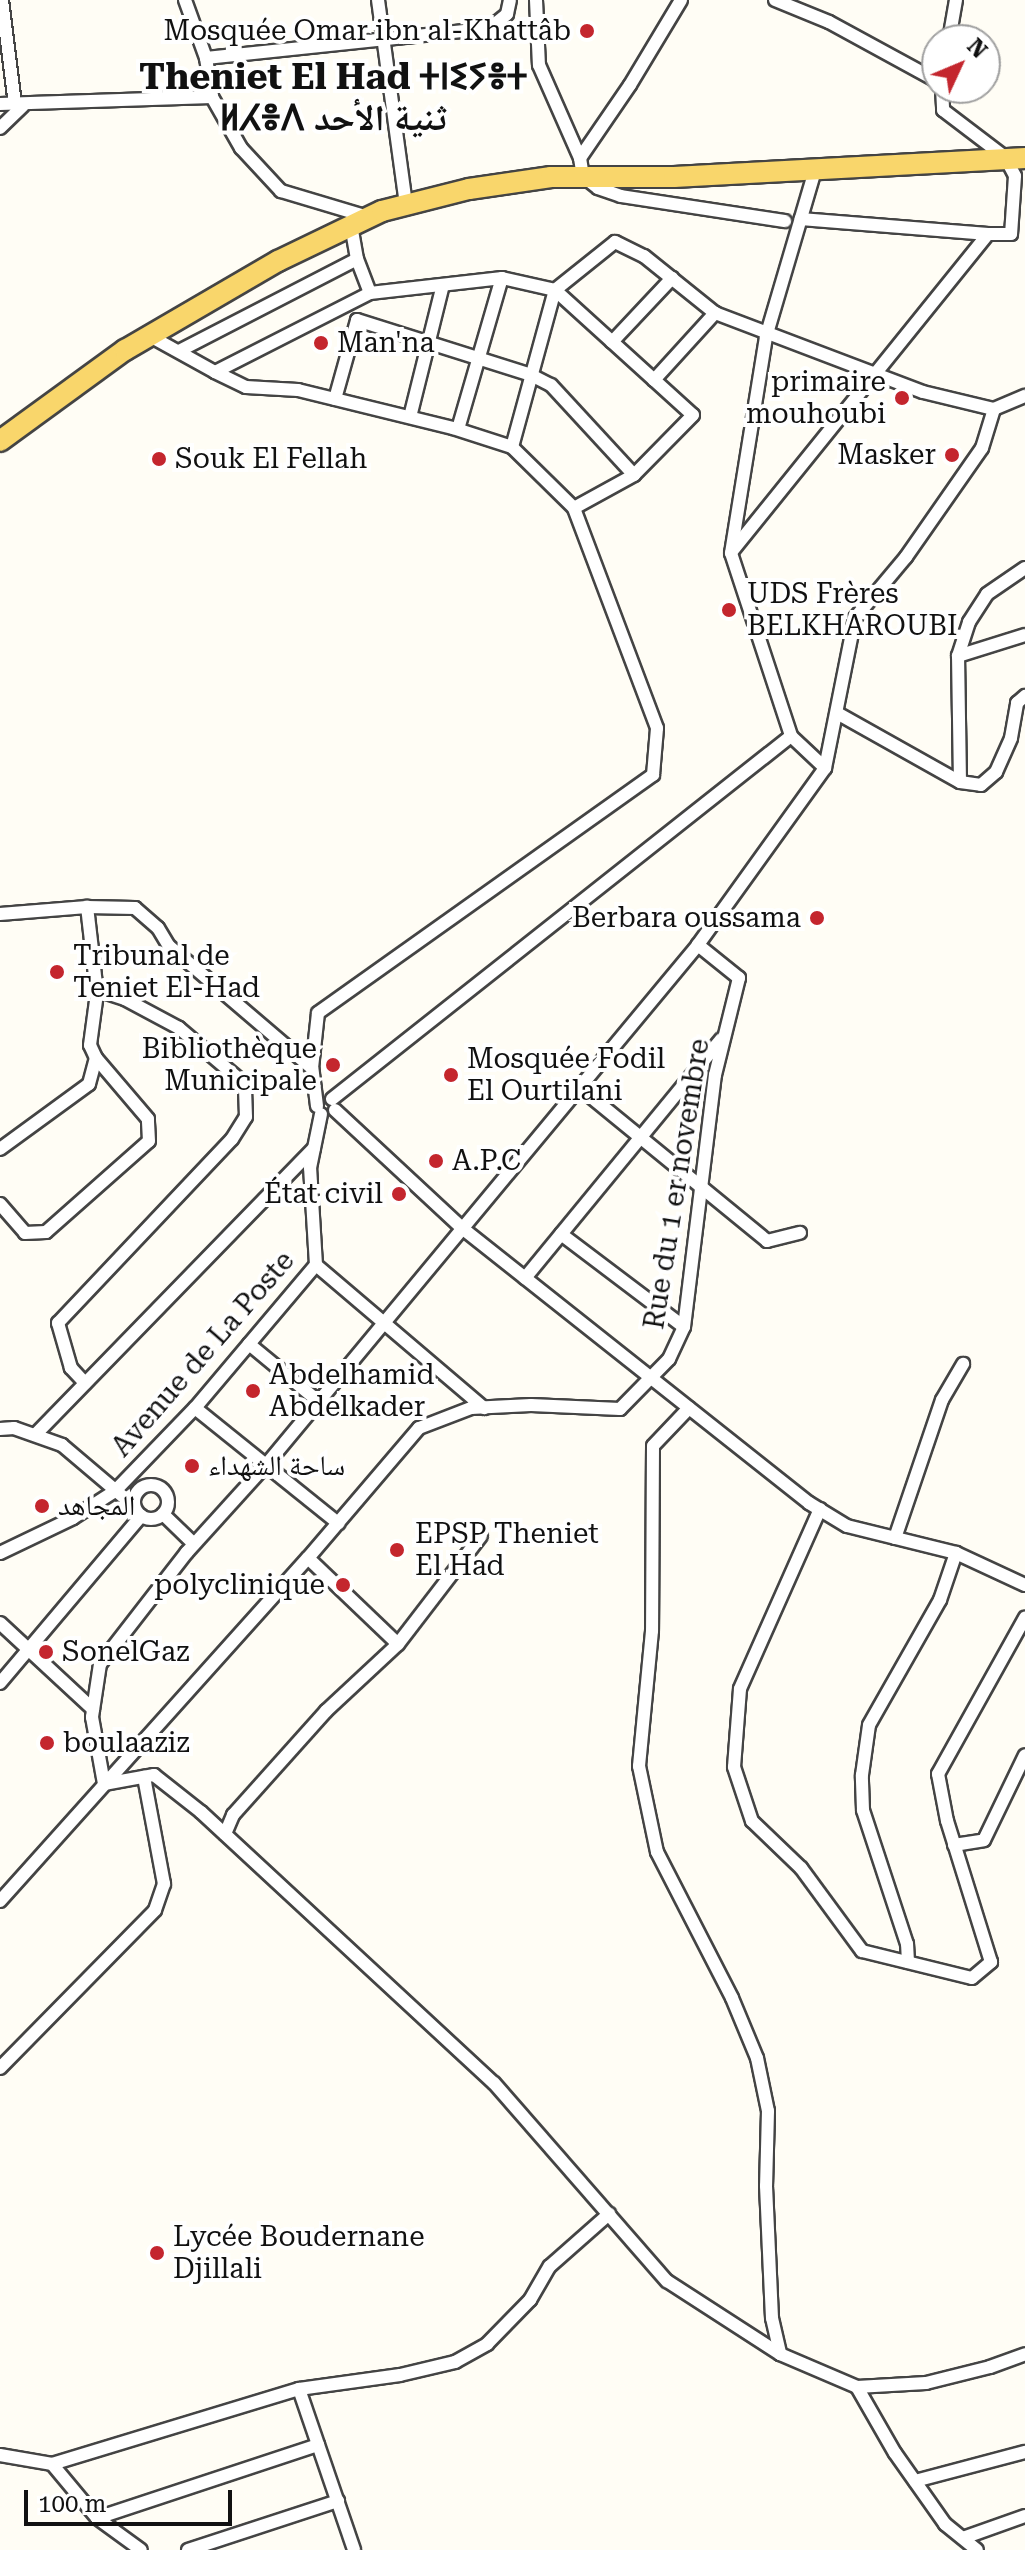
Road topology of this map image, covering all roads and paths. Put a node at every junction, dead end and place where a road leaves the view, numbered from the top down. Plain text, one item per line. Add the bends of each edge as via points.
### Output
1 (2, 0) edge
2 (185, 0) edge
3 (378, 0) edge
4 (510, 0) edge
5 (536, 0) edge
6 (681, 0) edge
7 (775, 0) edge
8 (956, 0) edge
9 (952, 24) edge
10 (384, 40) junction
11 (206, 58) junction
12 (921, 72) edge
13 (212, 97) junction
14 (0, 104) edge
15 (943, 104) edge
16 (19, 105) junction
17 (0, 128) edge
18 (1015, 158) edge
19 (582, 167) junction
20 (816, 167) junction
21 (406, 205) junction
22 (801, 219) junction
23 (360, 221) junction
24 (785, 221) dead end
25 (988, 234) junction
26 (357, 259) junction
27 (502, 278) junction
28 (672, 278) junction
29 (443, 285) junction
30 (555, 290) junction
31 (370, 293) junction
32 (715, 313) junction
33 (768, 332) junction
34 (150, 336) junction
35 (428, 342) junction
36 (612, 342) junction
37 (179, 351) junction
38 (478, 358) junction
39 (215, 372) junction
40 (877, 374) junction
41 (531, 375) junction
42 (654, 380) junction
43 (1025, 396) edge
44 (335, 399) junction
45 (994, 409) junction
46 (410, 417) junction
47 (458, 429) junction
48 (0, 441) edge
49 (512, 447) junction
50 (634, 475) junction
51 (574, 508) junction
52 (731, 553) junction
53 (1025, 568) edge
54 (1025, 635) edge
55 (958, 656) junction
56 (1025, 696) edge
57 (837, 713) junction
58 (791, 736) junction
59 (825, 768) junction
60 (960, 782) junction
61 (87, 907) junction
62 (0, 914) edge
63 (698, 945) junction
64 (97, 990) junction
65 (725, 1034) junction
66 (96, 1058) junction
67 (312, 1068) junction
68 (579, 1087) junction
69 (334, 1105) junction
70 (319, 1110) junction
71 (642, 1138) junction
72 (314, 1148) junction
73 (0, 1149) edge
74 (701, 1187) junction
75 (0, 1204) edge
76 (462, 1228) junction
77 (800, 1233) dead end
78 (561, 1234) junction
79 (316, 1265) junction
80 (525, 1278) junction
81 (382, 1321) junction
82 (684, 1327) junction
83 (249, 1344) junction
84 (963, 1364) dead end
85 (650, 1378) junction
86 (85, 1383) junction
87 (318, 1401) junction
88 (195, 1408) junction
89 (484, 1408) junction
90 (689, 1408) junction
91 (0, 1429) edge
92 (35, 1435) junction
93 (266, 1465) junction
94 (115, 1491) junction
95 (820, 1509) junction
96 (138, 1511) junction
97 (163, 1514) junction
98 (338, 1523) junction
99 (481, 1536) dead end
100 (895, 1538) junction
101 (194, 1544) junction
102 (0, 1553) edge
103 (956, 1553) junction
104 (308, 1558) junction
105 (1025, 1585) edge
106 (1025, 1618) edge
107 (0, 1623) edge
108 (398, 1644) junction
109 (29, 1651) junction
110 (0, 1683) edge
111 (93, 1709) junction
112 (1025, 1755) edge
113 (144, 1777) junction
114 (104, 1784) junction
115 (225, 1834) junction
116 (954, 1845) junction
117 (0, 1901) edge
118 (908, 1962) junction
119 (0, 2068) edge
120 (609, 2214) junction
121 (780, 2354) junction
122 (1025, 2354) edge
123 (857, 2387) junction
124 (299, 2389) junction
125 (318, 2445) junction
126 (1025, 2452) edge
127 (0, 2455) edge
128 (52, 2464) junction
129 (915, 2481) junction
130 (338, 2501) junction
131 (1025, 2516) edge
132 (97, 2518) junction
133 (963, 2538) junction
134 (141, 2550) edge
135 (188, 2550) edge
136 (354, 2550) edge
137 (977, 2550) edge

1 - 16 street
2 - 11 street
3 - 10 street
4 - 10 street via 507,14 490,28
5 - 19 street via 539,65
6 - 19 street
7 - 12 street via 829,22
8 - 9 street
10 - 11 street
10 - 21 street
11 - 13 street
13 - 16 street
13 - 23 street via 241,148 281,191
14 - 16 street
15 - 18 street via 943,110
16 - 17 street
18 - 20 main road
18 - 25 street via 1011,234
19 - 20 main road via 674,177
19 - 21 main road
19 - 24 street via 598,188 621,196
20 - 22 street
21 - 23 main road
22 - 25 street
22 - 33 street
23 - 26 street
23 - 34 main road via 278,261
25 - 40 street
26 - 31 street
26 - 37 street
27 - 29 street
27 - 30 street
27 - 38 street
28 - 30 street via 615,242
28 - 32 street
28 - 36 street
29 - 31 street
29 - 35 street
30 - 36 street
30 - 41 street
31 - 39 street
32 - 33 street
32 - 42 street
33 - 40 street
33 - 52 street
34 - 37 street
34 - 48 main road
35 - 38 street
35 - 44 street via 357,320
35 - 46 street
36 - 42 street
37 - 39 street
38 - 41 street
38 - 47 street
39 - 44 street via 246,387
40 - 45 street via 923,392
40 - 52 street
41 - 49 street
41 - 50 street via 551,385
42 - 50 street via 693,415
43 - 45 street
44 - 46 street
45 - 57 street via 982,448 906,557 855,618
46 - 47 street
47 - 49 street
49 - 51 street
50 - 51 street
51 - 67 street, Avenue de La Poste via 657,728 653,775 318,1013
52 - 58 street
53 - 55 street via 987,594 969,622
54 - 55 street
55 - 60 street
56 - 60 street via 1017,703 1011,738 996,772 981,785
57 - 59 street
57 - 60 street
58 - 59 street
58 - 69 street
59 - 63 street
61 - 62 street
61 - 64 street
61 - 67 street via 135,908 169,946
63 - 65 street, Rue du 1 er novembre via 739,978
63 - 68 street
64 - 66 street via 90,1045
64 - 86 street via 179,1028 245,1084 246,1117 232,1139 58,1323 71,1368
65 - 71 street
65 - 74 street, Rue du 1 er novembre
66 - 73 street via 89,1084
66 - 75 street via 148,1119 149,1141 46,1232 25,1233
67 - 70 street, Avenue de La Poste
68 - 71 street
68 - 76 street
69 - 70 street via 328,1116
69 - 76 street
70 - 72 street, Avenue de La Poste
71 - 74 street
71 - 78 street
72 - 79 street, Avenue de La Poste via 310,1168
72 - 86 street
74 - 77 street via 767,1241
74 - 82 street, Rue du 1 er novembre
76 - 80 street
76 - 81 street
78 - 80 street
78 - 82 street
79 - 81 street
79 - 83 street, Avenue de La Poste
80 - 85 street
81 - 87 street
81 - 89 street
82 - 85 street, Rue du 1 er novembre via 669,1359
83 - 87 street
83 - 88 street, Avenue de La Poste
84 - 100 street via 942,1400
85 - 89 street, Rue du 1 er novembre via 620,1409
85 - 90 street
86 - 92 street
87 - 93 street
88 - 93 street
88 - 94 street, Avenue de La Poste
89 - 98 street, Rue du 1 er novembre via 419,1428
90 - 95 street
90 - 121 street via 653,1446 652,1631 639,1766 657,1852 757,2058 768,2111 772,2318
91 - 92 street
92 - 94 street via 62,1445
93 - 98 street
93 - 101 street
94 - 96 street
94 - 102 street, Avenue de La Poste
95 - 100 street via 847,1526
95 - 118 street via 740,1689 734,1767 752,1821 801,1868 862,1951
96 - 97 street via 154,1519
96 - 97 street via 138,1491 153,1485 168,1499
96 - 109 street
97 - 101 street
98 - 104 street, Rue du 1 er novembre
99 - 108 street
100 - 103 street
101 - 111 street via 100,1664
103 - 105 street
103 - 118 street via 940,1600 869,1725 862,1775 863,1810 907,1944
104 - 108 street
104 - 114 street, Rue du 1 er novembre
106 - 116 street via 938,1774
107 - 109 street
108 - 115 street via 326,1711 233,1815
109 - 110 street
109 - 111 street
111 - 114 street
112 - 116 street via 984,1840
113 - 114 street
113 - 115 street via 154,1775
113 - 119 street via 164,1884 155,1910
114 - 117 street, Rue du 1 er novembre
115 - 120 street via 494,2083
116 - 118 street via 991,1962 972,1978
120 - 121 street via 667,2281
120 - 124 street via 550,2266 530,2300 487,2344 466,2356 400,2375
121 - 123 street
122 - 123 street via 926,2383
123 - 129 street
124 - 125 street
124 - 128 street
125 - 130 street
125 - 132 street
126 - 129 street
127 - 128 street
128 - 132 street
129 - 133 street via 945,2524
130 - 135 street
130 - 136 street
131 - 133 street
132 - 134 street
133 - 137 street

